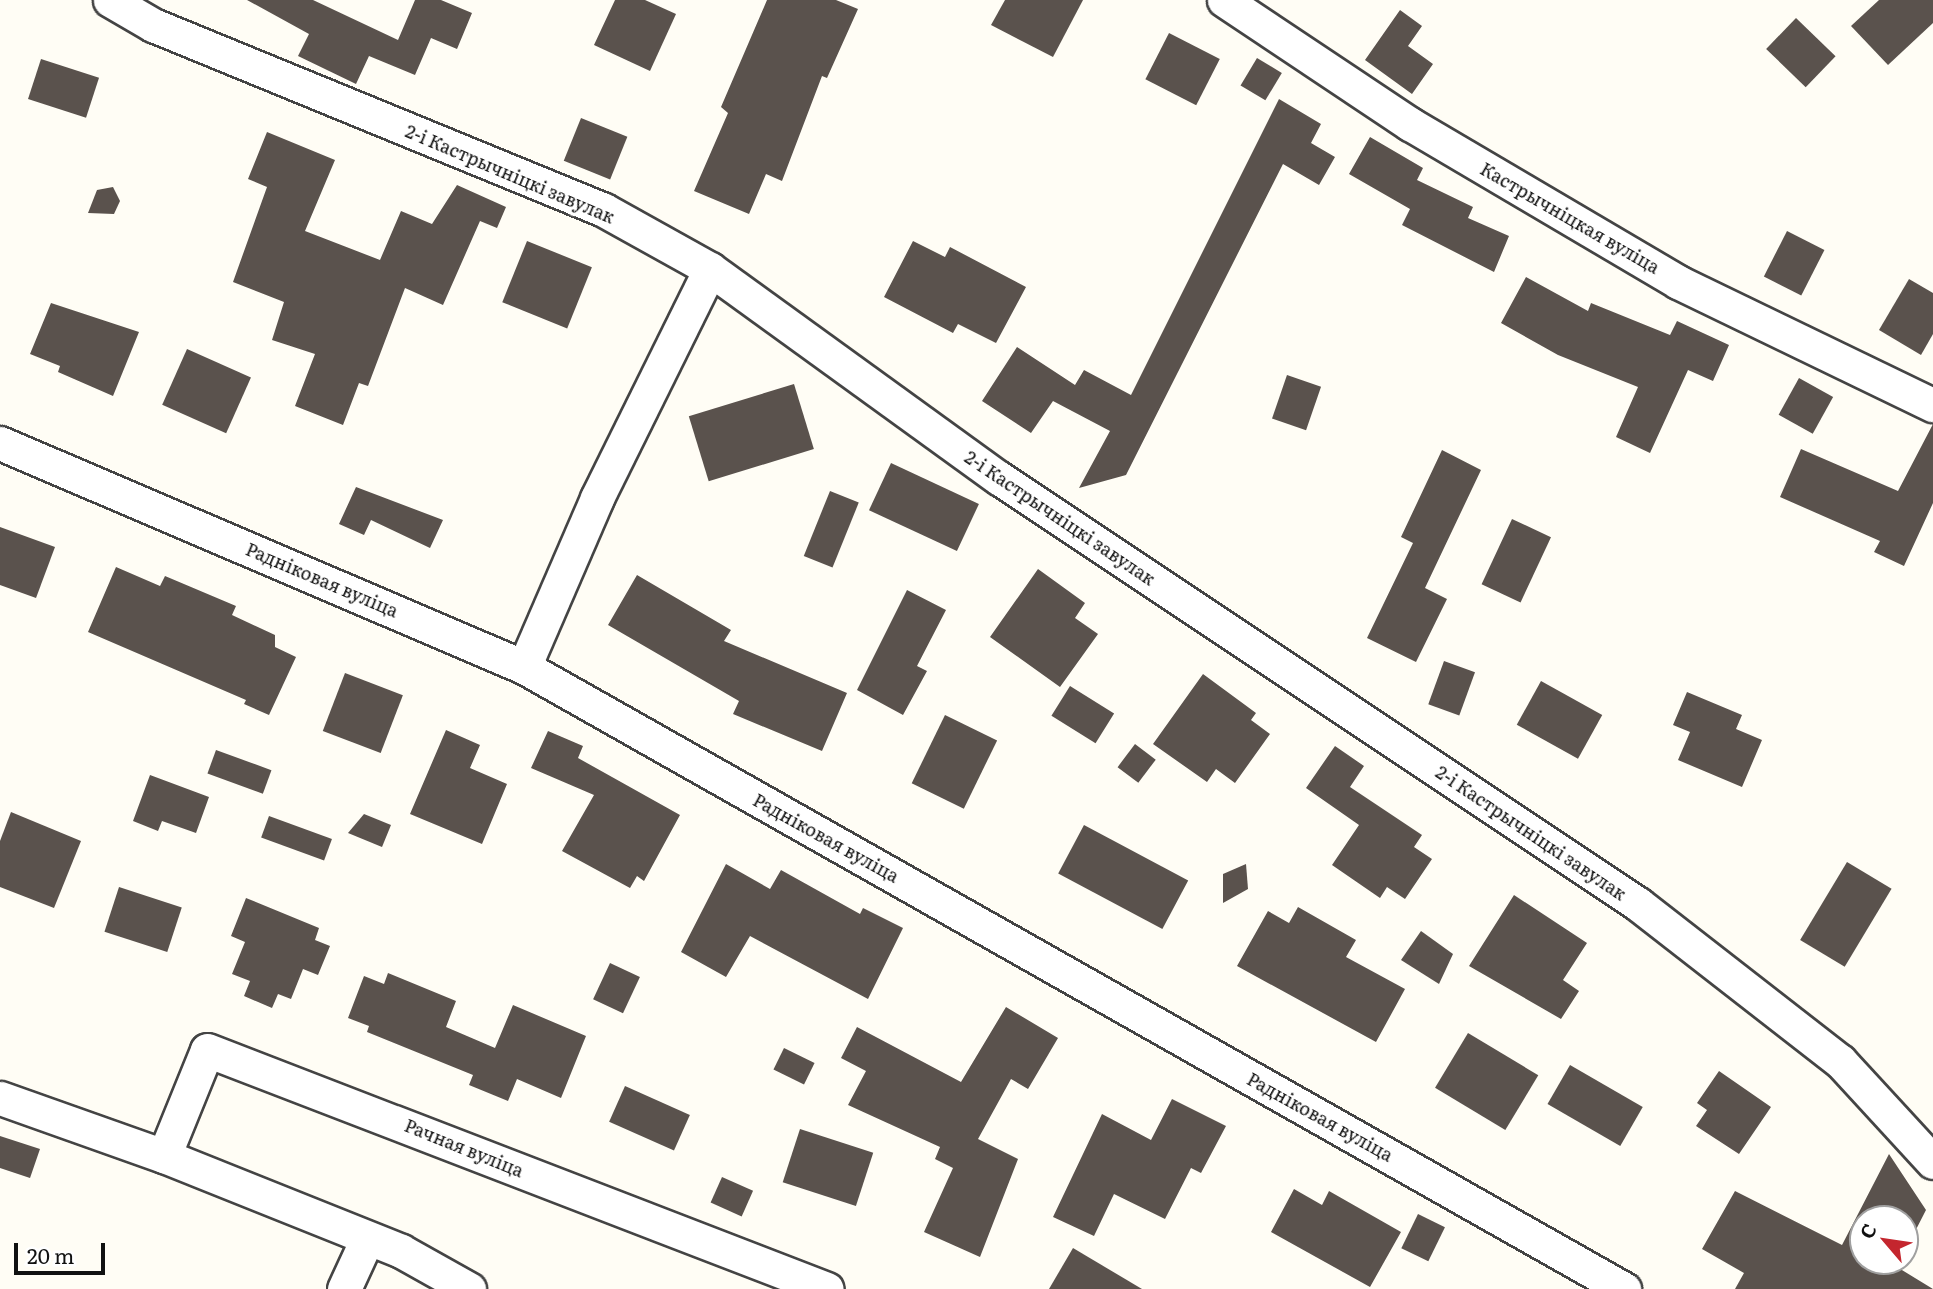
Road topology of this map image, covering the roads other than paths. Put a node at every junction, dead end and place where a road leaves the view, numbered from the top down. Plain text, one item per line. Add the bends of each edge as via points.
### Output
1 (110, 0) edge
2 (1224, 0) edge
3 (710, 269) junction
4 (1933, 405) edge
5 (0, 443) edge
6 (524, 667) junction
7 (0, 1098) edge
8 (164, 1156) junction
9 (1933, 1162) edge
10 (367, 1240) junction
11 (344, 1289) edge
12 (469, 1289) edge
13 (827, 1289) edge
14 (1624, 1289) edge

1 - 3 street, 2-і Кастрычніцкі завулак via 153,25 604,210
2 - 4 street, Кастрычніцкая вуліца via 1410,124 1678,282
3 - 6 street via 597,498
3 - 9 street, 2-і Кастрычніцкі завулак via 999,478 1638,904 1840,1061
5 - 6 street, Радніковая вуліца
6 - 14 street, Радніковая вуліца
7 - 8 street
8 - 10 street
8 - 13 street, Рачная вуліца via 207,1050
10 - 11 street
10 - 12 street

